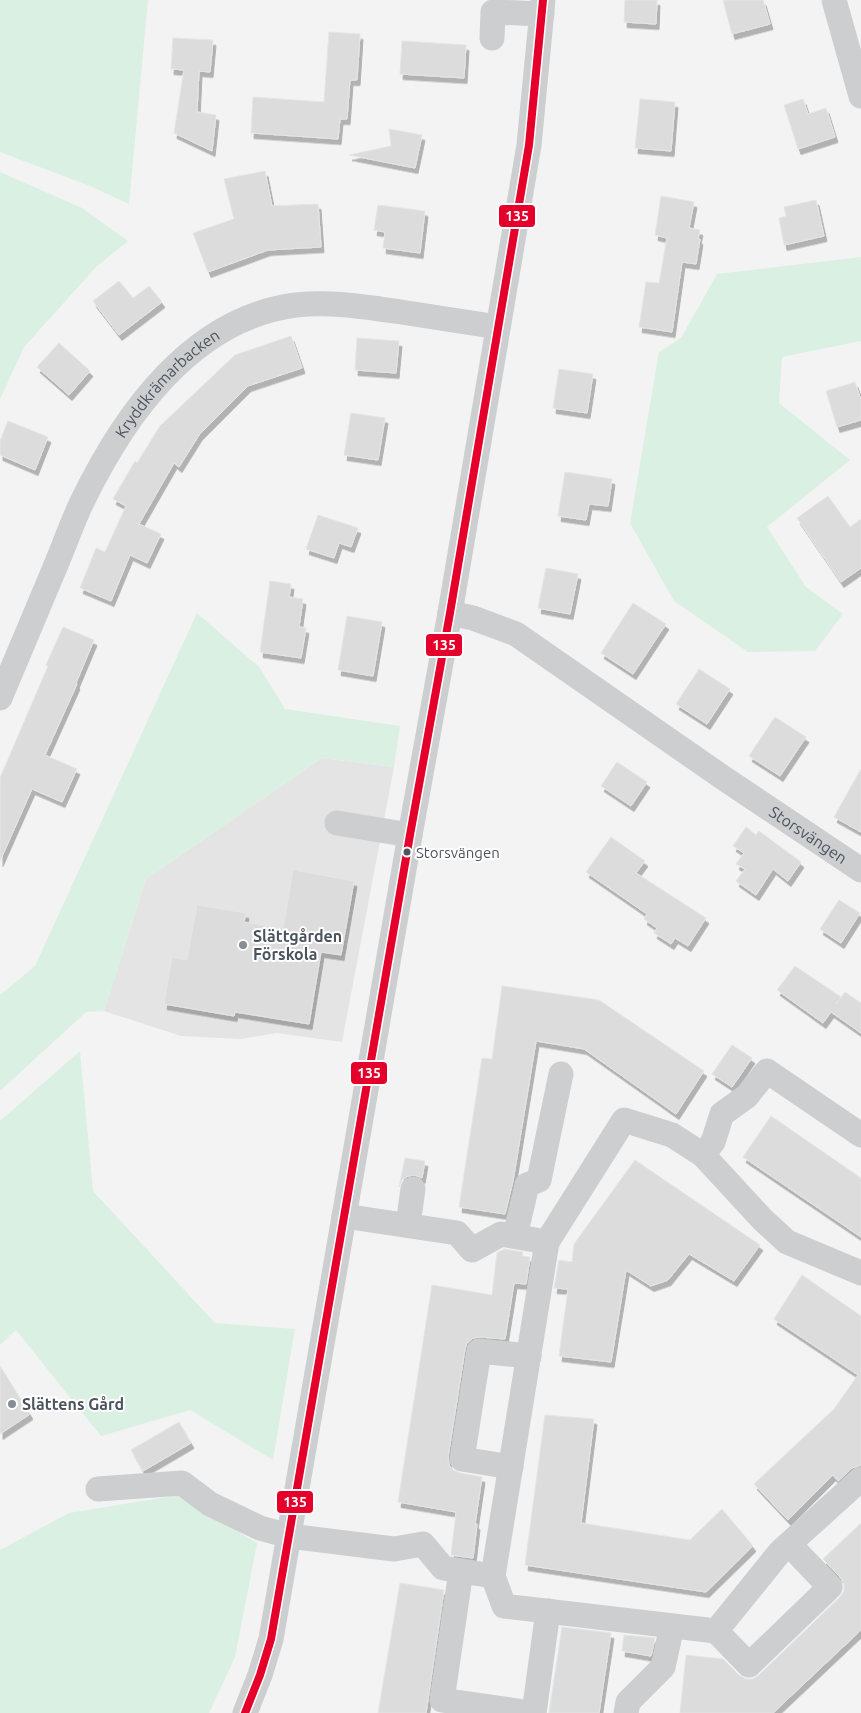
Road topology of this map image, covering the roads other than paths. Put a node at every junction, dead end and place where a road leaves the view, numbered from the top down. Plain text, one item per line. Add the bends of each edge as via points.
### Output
1 (834, 0) edge
2 (543, 7) edge
3 (492, 38) dead end
4 (856, 55) edge
5 (861, 96) edge
6 (498, 327) junction
7 (450, 613) junction
8 (0, 698) edge
9 (337, 823) dead end
10 (410, 835) junction
11 (861, 870) edge
12 (560, 1074) dead end
13 (861, 1135) edge
14 (702, 1155) junction
15 (413, 1189) dead end
16 (344, 1216) junction
17 (408, 1225) junction
18 (515, 1236) junction
19 (547, 1242) junction
20 (861, 1273) edge
21 (529, 1356) junction
22 (511, 1467) junction
23 (861, 1479) edge
24 (98, 1489) dead end
25 (289, 1536) junction
26 (789, 1544) junction
27 (461, 1571) junction
28 (493, 1576) junction
29 (548, 1611) junction
30 (672, 1626) junction
31 (716, 1631) junction
32 (245, 1713) edge
33 (532, 1713) edge
34 (626, 1713) edge

1 - 4 street
2 - 3 street via 493,12
2 - 6 street via 529,145
4 - 5 street
6 - 7 street
6 - 8 street, Kryddkrämarbacken via 370,307 305,304 256,314 206,342 170,372 146,398 113,445 81,504
7 - 10 street
7 - 11 street, Storsvängen via 516,634
9 - 10 street
10 - 16 street
12 - 18 street via 539,1180 527,1185
13 - 14 street via 767,1071 748,1096 722,1114 713,1142
14 - 19 street via 672,1135 624,1120
14 - 20 street via 787,1242
15 - 17 street
16 - 17 street
16 - 25 street
17 - 18 street via 456,1233 472,1250 501,1234
18 - 19 street
19 - 21 street
21 - 22 street
21 - 22 street via 480,1351 462,1459
22 - 28 street
23 - 26 street
24 - 25 street via 182,1483 210,1504 260,1528
25 - 27 street via 394,1549 423,1544 443,1568
25 - 32 street via 271,1639
26 - 31 street
26 - 31 street via 830,1587 749,1665
27 - 28 street
27 - 33 street via 442,1700
28 - 29 street via 504,1606
29 - 30 street
29 - 33 street
30 - 31 street
30 - 34 street via 663,1667 628,1702

